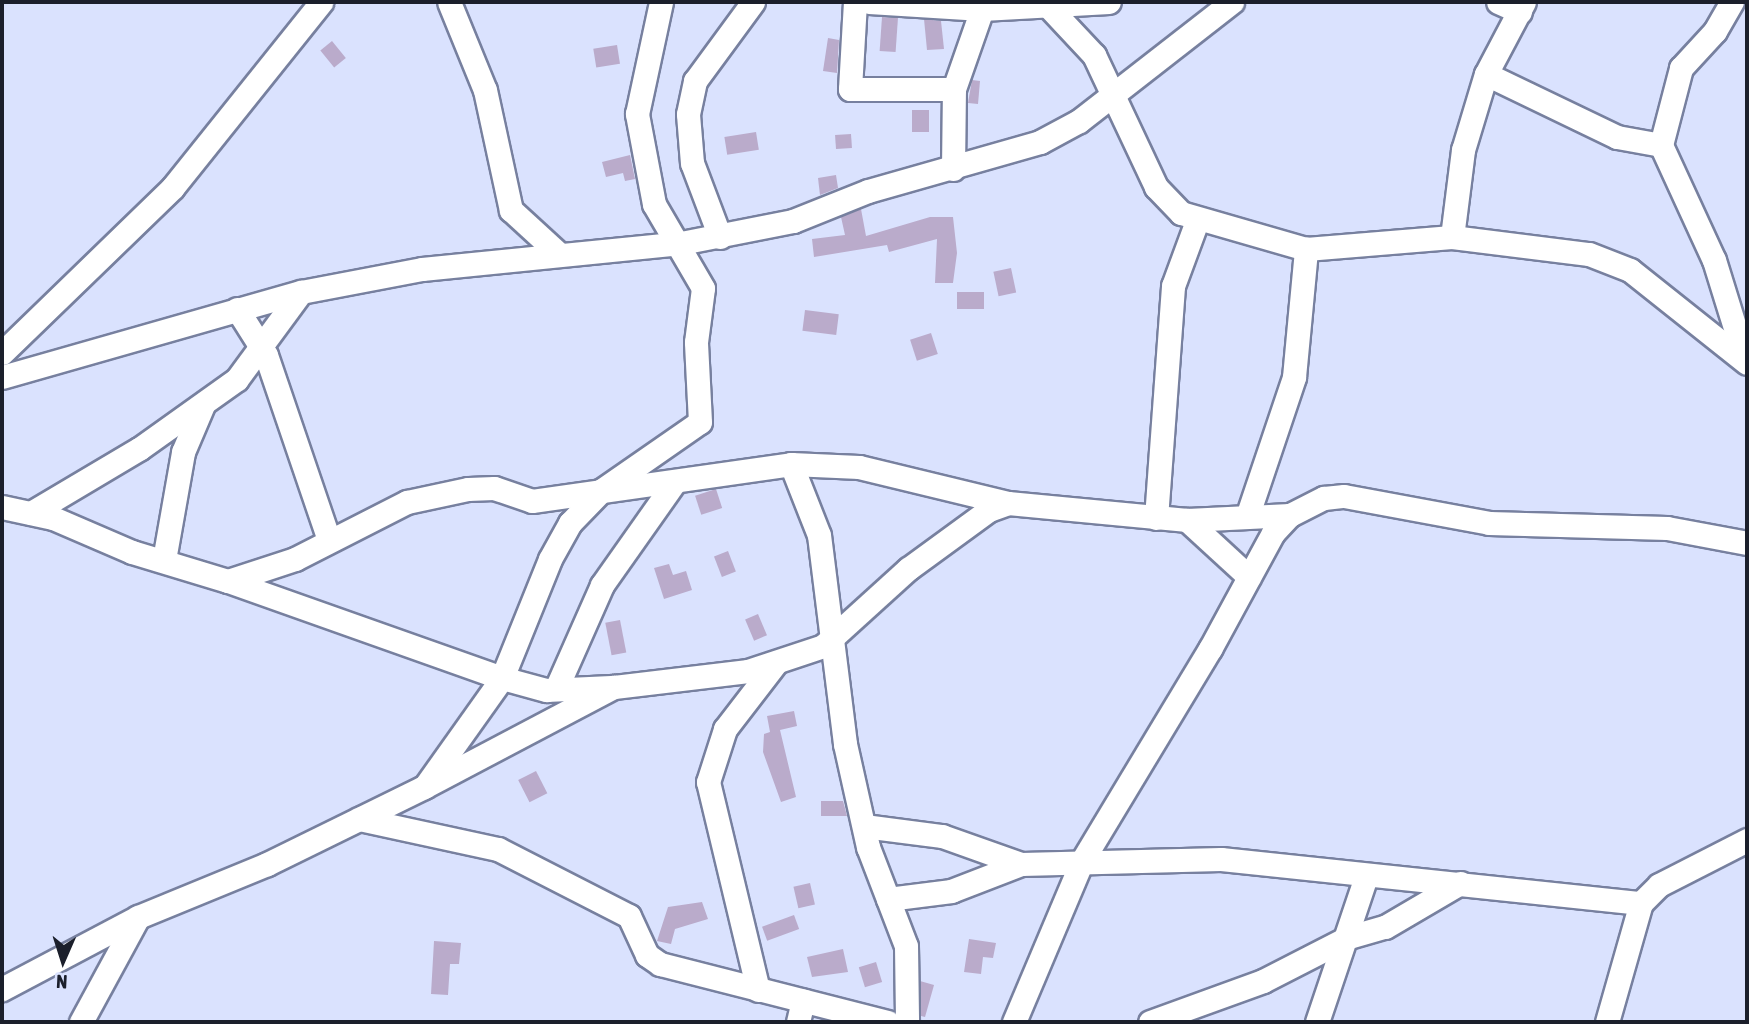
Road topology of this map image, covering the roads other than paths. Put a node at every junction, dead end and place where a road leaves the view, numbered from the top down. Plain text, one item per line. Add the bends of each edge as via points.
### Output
1 (321, 2) edge
2 (449, 2) edge
3 (661, 2) edge
4 (753, 2) edge
5 (855, 2) edge
6 (869, 2) edge
7 (1109, 2) edge
8 (1232, 2) edge
9 (1498, 2) edge
10 (1732, 2) edge
11 (1021, 4) edge
12 (1047, 5) junction
13 (1522, 7) edge
14 (982, 9) junction
15 (1486, 74) junction
16 (954, 89) junction
17 (1112, 95) junction
18 (1661, 145) junction
19 (953, 169) junction
20 (1198, 218) junction
21 (720, 237) junction
22 (1452, 237) junction
23 (681, 243) junction
24 (1306, 249) junction
25 (559, 254) junction
26 (301, 292) junction
27 (237, 309) junction
28 (262, 345) junction
29 (2, 352) edge
30 (1746, 361) edge
31 (2, 377) edge
32 (203, 405) junction
33 (791, 464) junction
34 (674, 483) junction
35 (602, 490) junction
36 (1008, 503) junction
37 (2, 507) edge
38 (31, 513) junction
39 (1290, 515) junction
40 (1247, 517) junction
41 (1156, 518) junction
42 (1187, 520) junction
43 (329, 540) junction
44 (1747, 543) edge
45 (164, 560) junction
46 (1250, 578) junction
47 (228, 581) junction
48 (834, 636) junction
49 (775, 664) junction
50 (502, 678) junction
51 (614, 687) junction
52 (556, 689) junction
53 (424, 787) junction
54 (359, 819) junction
55 (864, 826) junction
56 (1747, 840) edge
57 (1082, 861) junction
58 (1021, 864) junction
59 (1366, 876) junction
60 (1461, 883) junction
61 (888, 899) junction
62 (1641, 903) junction
63 (138, 917) junction
64 (1349, 937) junction
65 (2, 989) edge
66 (758, 990) junction
67 (800, 1012) edge
68 (81, 1022) edge
69 (888, 1022) edge
70 (907, 1022) edge
71 (1014, 1022) edge
72 (1150, 1022) edge
73 (1317, 1022) edge
74 (1607, 1022) edge

1 - 29 street via 173,187
2 - 25 street via 485,90 511,210
3 - 23 street via 637,114 654,204
4 - 21 street via 695,81 688,114 692,163
5 - 16 street via 850,89
6 - 14 street
7 - 12 street
8 - 17 street
9 - 13 street
10 - 18 street via 1715,31 1681,68
11 - 12 street
11 - 14 street
12 - 17 street via 1094,55
13 - 15 street
14 - 16 street
15 - 18 street via 1617,137
15 - 22 street via 1463,150
16 - 19 street
17 - 19 street via 1040,142
17 - 20 street via 1161,194 1181,213
18 - 30 street via 1714,260
19 - 21 street via 868,191 793,221
20 - 24 street
20 - 41 street via 1172,286
21 - 23 street
22 - 24 street
22 - 30 street via 1589,254 1630,270
23 - 25 street
23 - 35 street via 703,288 696,342 700,422
24 - 40 street via 1288,406
25 - 26 street via 422,268
26 - 27 street
26 - 28 street
27 - 28 street
27 - 31 street
28 - 32 street via 237,379
28 - 43 street
32 - 38 street
32 - 45 street via 183,452
33 - 34 street
33 - 36 street via 859,467
33 - 48 street via 819,535
34 - 35 street
34 - 52 street via 602,585
35 - 43 street via 524,501 495,488 468,489 407,502
35 - 50 street via 570,523 550,559
36 - 41 street
36 - 48 street via 989,510 908,569
37 - 38 street
38 - 45 street
39 - 40 street
39 - 44 street via 1316,501 1344,496 1489,523 1667,528
39 - 46 street via 1273,533
40 - 42 street
41 - 42 street
42 - 46 street
43 - 47 street via 295,559
45 - 47 street
46 - 57 street
47 - 50 street
48 - 49 street
48 - 55 street via 845,744
49 - 51 street
49 - 66 street via 726,729 708,782
50 - 52 street
50 - 53 street
51 - 52 street
51 - 53 street
53 - 54 street
54 - 63 street
54 - 66 street via 498,849 629,916 647,955 660,964
55 - 58 street via 942,836
55 - 61 street
56 - 62 street via 1659,885
57 - 58 street
57 - 59 street via 1221,859
57 - 71 street
58 - 61 street via 951,891
59 - 60 street
59 - 64 street
60 - 62 street
60 - 64 street via 1385,928
61 - 70 street via 906,946
62 - 74 street
63 - 65 street
63 - 68 street
64 - 72 street via 1263,981
64 - 73 street
66 - 67 street
67 - 69 street

